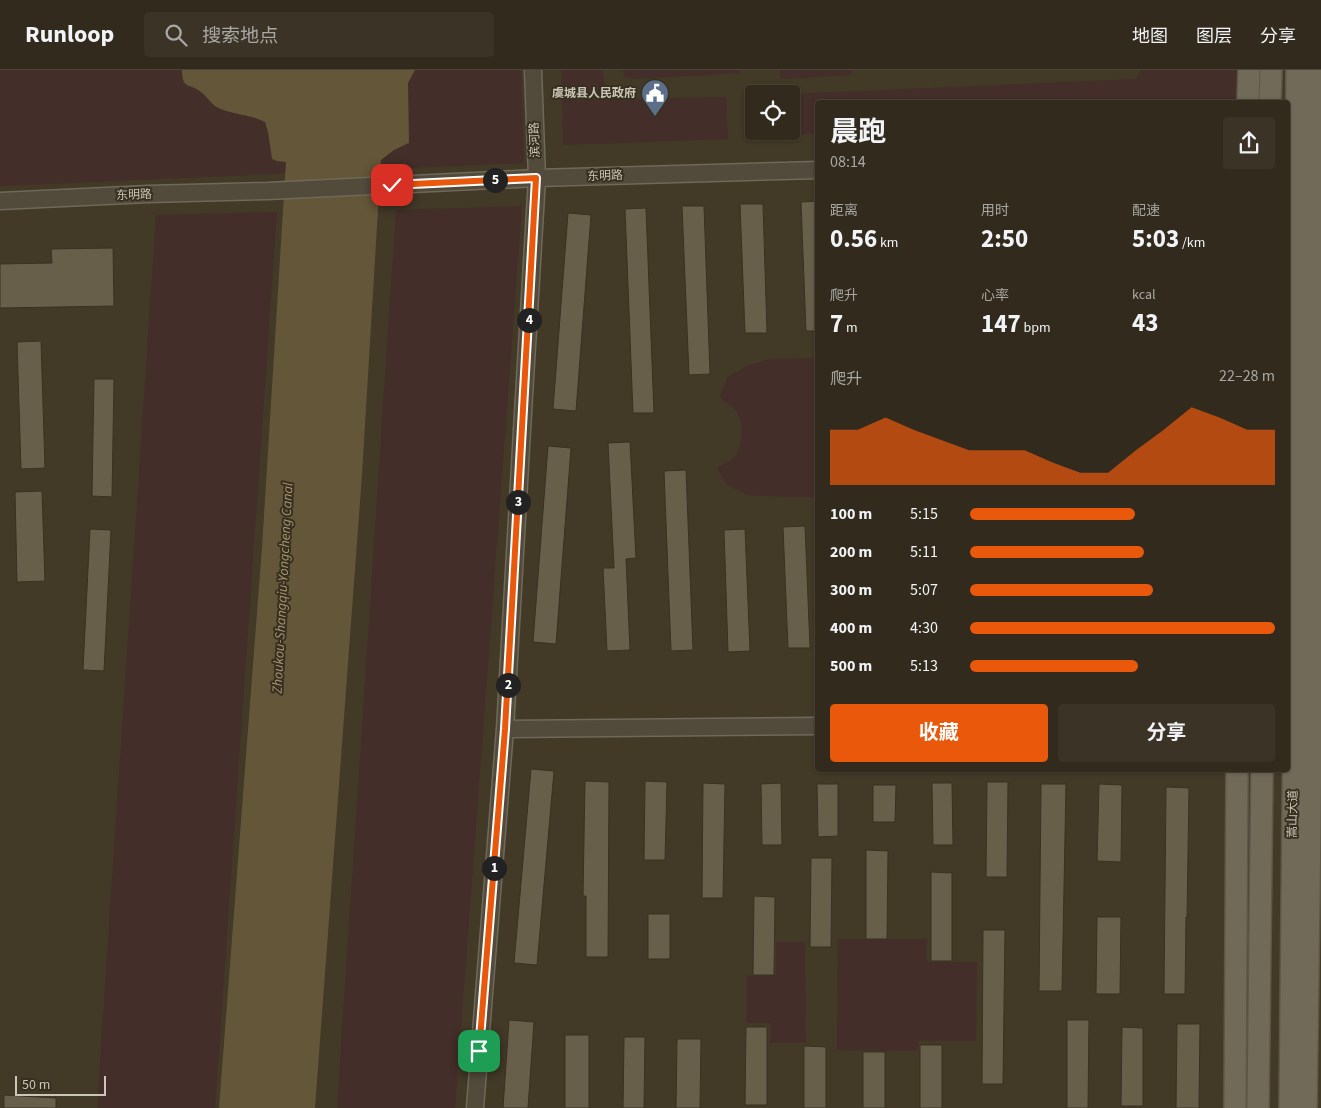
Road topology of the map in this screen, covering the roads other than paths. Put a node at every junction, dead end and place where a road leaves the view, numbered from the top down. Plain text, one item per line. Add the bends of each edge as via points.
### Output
1 (533, 70) edge
2 (1249, 70) edge
3 (1271, 70) edge
4 (1297, 70) edge
5 (1317, 70) edge
6 (1248, 100) edge
7 (1270, 100) edge
8 (1305, 155) edge
9 (815, 170) edge
10 (536, 178) junction
11 (0, 201) edge
12 (1291, 719) edge
13 (815, 726) edge
14 (505, 729) junction
15 (1238, 772) edge
16 (1262, 772) edge
17 (474, 1108) edge
18 (1234, 1108) edge
19 (1258, 1108) edge
20 (1290, 1108) edge
21 (1306, 1108) edge

1 - 10 street, 滨河路
2 - 6 main road
3 - 7 main road
4 - 8 main road, 嵩山大道
5 - 8 main road
8 - 12 main road, 嵩山大道
8 - 21 main road via 1311,729
9 - 10 street, 东明路
10 - 11 street, 东明路
10 - 14 street, 滨河路
12 - 20 main road, 嵩山大道
13 - 14 street
14 - 17 street, 滨河路
15 - 18 main road
16 - 19 main road

